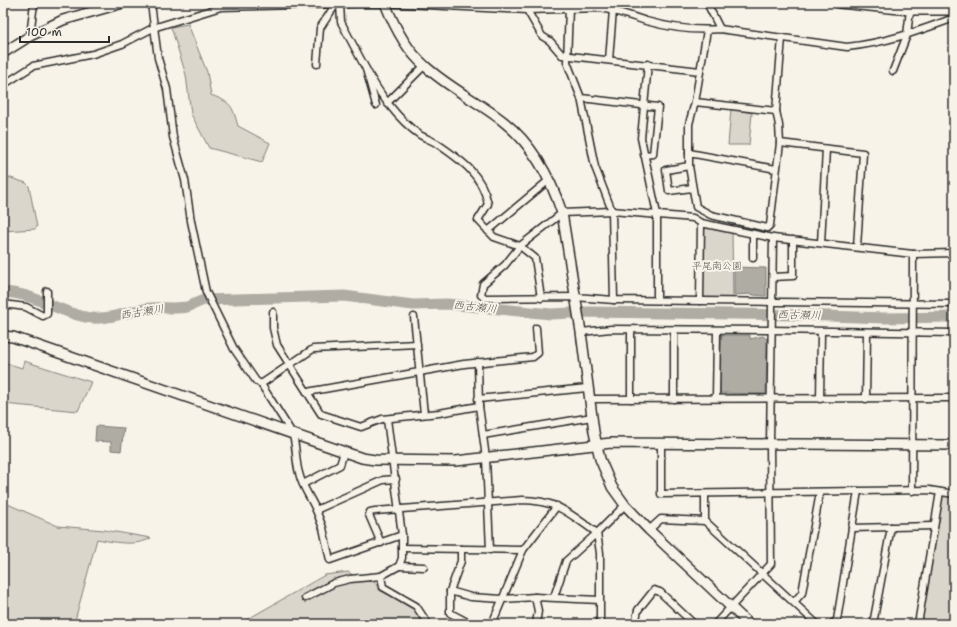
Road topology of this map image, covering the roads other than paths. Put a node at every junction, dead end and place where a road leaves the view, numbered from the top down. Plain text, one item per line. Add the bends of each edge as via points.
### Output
1 (34, 3) edge
2 (124, 3) edge
3 (151, 3) edge
4 (385, 3) edge
5 (707, 3) edge
6 (839, 3) edge
7 (294, 4) edge
8 (338, 4) junction
9 (509, 6) edge
10 (569, 8) junction
11 (527, 10) junction
12 (613, 10) junction
13 (910, 10) junction
14 (954, 10) edge
15 (954, 18) edge
16 (153, 28) junction
17 (720, 29) junction
18 (707, 30) junction
19 (907, 35) junction
20 (30, 36) junction
21 (782, 38) junction
22 (3, 53) edge
23 (567, 56) junction
24 (609, 60) junction
25 (317, 64) dead end
26 (648, 64) junction
27 (424, 66) junction
28 (366, 69) junction
29 (700, 71) junction
30 (893, 71) dead end
31 (3, 85) edge
32 (581, 98) junction
33 (386, 101) junction
34 (695, 102) junction
35 (643, 106) junction
36 (776, 111) junction
37 (780, 143) junction
38 (826, 149) junction
39 (689, 153) junction
40 (644, 155) junction
41 (689, 166) junction
42 (776, 169) junction
43 (549, 180) junction
44 (692, 188) junction
45 (612, 211) junction
46 (562, 213) junction
47 (657, 214) junction
48 (701, 223) junction
49 (488, 231) junction
50 (753, 234) junction
51 (773, 238) junction
52 (793, 240) junction
53 (821, 243) junction
54 (520, 246) junction
55 (857, 247) junction
56 (954, 253) edge
57 (913, 254) junction
58 (753, 258) dead end
59 (773, 277) junction
60 (47, 291) dead end
61 (541, 298) junction
62 (576, 300) junction
63 (614, 300) junction
64 (657, 300) junction
65 (700, 301) junction
66 (3, 304) edge
67 (772, 304) junction
68 (954, 304) edge
69 (913, 306) junction
70 (273, 312) dead end
71 (414, 317) dead end
72 (580, 327) junction
73 (771, 327) junction
74 (536, 328) dead end
75 (631, 330) junction
76 (674, 330) junction
77 (717, 330) junction
78 (913, 331) junction
79 (821, 332) junction
80 (867, 333) junction
81 (954, 333) edge
82 (3, 336) edge
83 (417, 344) junction
84 (478, 362) junction
85 (290, 365) junction
86 (421, 372) junction
87 (261, 384) junction
88 (587, 388) junction
89 (307, 392) junction
90 (716, 398) junction
91 (954, 398) edge
92 (589, 399) junction
93 (631, 399) junction
94 (674, 399) junction
95 (770, 399) junction
96 (820, 399) junction
97 (866, 399) junction
98 (912, 399) junction
99 (478, 402) junction
100 (424, 414) junction
101 (592, 417) junction
102 (387, 419) junction
103 (292, 433) junction
104 (483, 435) junction
105 (770, 443) junction
106 (597, 444) junction
107 (661, 444) junction
108 (912, 444) junction
109 (954, 445) edge
110 (344, 452) junction
111 (486, 458) junction
112 (393, 461) junction
113 (396, 479) junction
114 (302, 484) junction
115 (858, 491) junction
116 (912, 491) junction
117 (820, 492) junction
118 (940, 492) junction
119 (770, 493) junction
120 (704, 494) junction
121 (954, 494) edge
122 (487, 502) junction
123 (625, 505) junction
124 (557, 506) junction
125 (399, 508) junction
126 (316, 510) junction
127 (705, 521) junction
128 (934, 526) junction
129 (891, 527) junction
130 (852, 528) junction
131 (649, 530) junction
132 (597, 533) junction
133 (402, 535) junction
134 (381, 543) junction
135 (402, 548) junction
136 (461, 549) junction
137 (490, 550) junction
138 (523, 550) junction
139 (399, 566) junction
140 (424, 567) dead end
141 (762, 573) junction
142 (381, 576) junction
143 (450, 591) junction
144 (535, 597) junction
145 (554, 597) junction
146 (305, 598) dead end
147 (502, 599) junction
148 (599, 600) junction
149 (794, 602) junction
150 (730, 606) junction
151 (428, 624) edge
152 (471, 624) edge
153 (492, 624) edge
154 (536, 624) edge
155 (600, 624) edge
156 (635, 624) edge
157 (694, 624) edge
158 (715, 624) edge
159 (749, 624) edge
160 (817, 624) edge
161 (832, 624) edge
162 (874, 624) edge
163 (918, 624) edge

1 - 20 street
2 - 20 street via 63,20
3 - 16 street
4 - 8 street
4 - 9 street
4 - 27 street via 398,32
5 - 17 street
6 - 13 street
7 - 8 street
7 - 16 street via 221,7
8 - 25 street via 320,28
8 - 28 street via 341,22
9 - 11 street
10 - 11 street
10 - 12 street
10 - 23 street
11 - 23 street via 542,36 562,55
12 - 18 street via 676,28
12 - 24 street
13 - 14 street
13 - 19 street
15 - 19 street
16 - 31 street via 122,44 93,54 33,66
16 - 87 street via 206,292 234,349 256,381
17 - 18 street
17 - 21 street
18 - 29 street
19 - 21 street via 868,45 848,47
19 - 30 street
20 - 22 street
21 - 36 street
23 - 24 street
23 - 32 street
24 - 26 street
26 - 29 street
26 - 35 street
27 - 33 street
27 - 43 street via 504,122 519,136 540,163
28 - 33 street
28 - 33 street via 373,106
29 - 34 street
32 - 35 street
32 - 45 street via 595,167
33 - 49 street via 419,134 436,143 475,173 488,204 478,220
34 - 36 street
34 - 39 street via 689,124
35 - 40 street via 641,138
35 - 40 street via 658,107 654,154
36 - 37 street
37 - 38 street
37 - 42 street
38 - 53 street
38 - 55 street via 862,153
39 - 41 street
39 - 42 street
40 - 47 street
41 - 44 street
41 - 44 street via 666,170 669,191
42 - 44 street via 768,228 711,215 701,210 696,207
43 - 46 street
43 - 49 street
45 - 46 street
45 - 47 street
45 - 63 street
46 - 54 street
46 - 62 street
47 - 48 street via 693,218
47 - 64 street
48 - 50 street
48 - 65 street
49 - 54 street via 494,237
50 - 51 street
50 - 58 street
51 - 52 street
51 - 59 street
52 - 53 street
52 - 59 street via 793,276
53 - 55 street
54 - 61 street via 535,258
54 - 61 street via 505,265 483,284 481,295 485,298
55 - 57 street
56 - 57 street
57 - 69 street
59 - 67 street
60 - 66 street via 47,314 43,316 26,307
61 - 62 street
62 - 63 street
62 - 72 street
63 - 64 street
64 - 65 street
65 - 67 street
67 - 69 street
67 - 73 street
68 - 69 street
69 - 78 street
70 - 85 street via 277,345
71 - 83 street
72 - 75 street
72 - 88 street
73 - 77 street
73 - 79 street
73 - 95 street
74 - 84 street via 538,353 533,357
75 - 76 street
75 - 93 street
76 - 77 street
76 - 94 street
77 - 90 street
78 - 80 street
78 - 81 street
78 - 98 street
79 - 80 street
79 - 96 street
80 - 97 street
82 - 103 street
83 - 85 street via 313,350
83 - 86 street
84 - 86 street
84 - 99 street
85 - 87 street
85 - 89 street
86 - 89 street
86 - 100 street
87 - 103 street
88 - 92 street
88 - 99 street
89 - 102 street via 321,414 361,427
90 - 94 street
90 - 95 street
91 - 98 street
92 - 93 street
92 - 101 street
93 - 94 street
95 - 96 street
95 - 105 street
96 - 97 street
97 - 98 street
98 - 108 street
99 - 100 street via 439,414
99 - 104 street
100 - 102 street
101 - 104 street
101 - 106 street
102 - 112 street
103 - 110 street
103 - 114 street
104 - 111 street
105 - 107 street
105 - 108 street
105 - 119 street
106 - 107 street
106 - 111 street
106 - 123 street via 600,459 612,487
107 - 120 street via 661,494
108 - 109 street
108 - 116 street
110 - 112 street via 362,458
110 - 114 street via 340,465
111 - 112 street via 456,461
111 - 122 street
112 - 113 street
113 - 125 street
113 - 126 street via 383,480
114 - 126 street
115 - 116 street
115 - 117 street
115 - 130 street
116 - 118 street
117 - 119 street
117 - 149 street via 802,593
118 - 121 street
118 - 128 street
119 - 120 street
119 - 141 street via 771,564
120 - 127 street
122 - 124 street via 536,500
122 - 125 street
122 - 137 street
123 - 131 street
123 - 132 street
124 - 132 street
124 - 138 street
125 - 133 street
125 - 134 street via 370,512 370,519
126 - 134 street via 330,560
127 - 131 street via 661,519
127 - 141 street
128 - 129 street
128 - 163 street
129 - 130 street
129 - 162 street
130 - 161 street via 836,620
131 - 150 street
132 - 145 street via 566,561
132 - 148 street
133 - 134 street
133 - 135 street
135 - 136 street
135 - 139 street
136 - 137 street
136 - 143 street via 461,561
137 - 138 street
138 - 147 street
139 - 140 street
139 - 142 street
141 - 149 street
141 - 150 street
142 - 146 street via 334,583
142 - 151 street via 383,587 416,606
143 - 147 street via 471,597
143 - 152 street via 450,613
144 - 145 street
144 - 147 street
144 - 154 street via 538,611
145 - 148 street
147 - 153 street
148 - 155 street
149 - 160 street
150 - 158 street
150 - 159 street
156 - 157 street via 638,610 654,590 660,592

